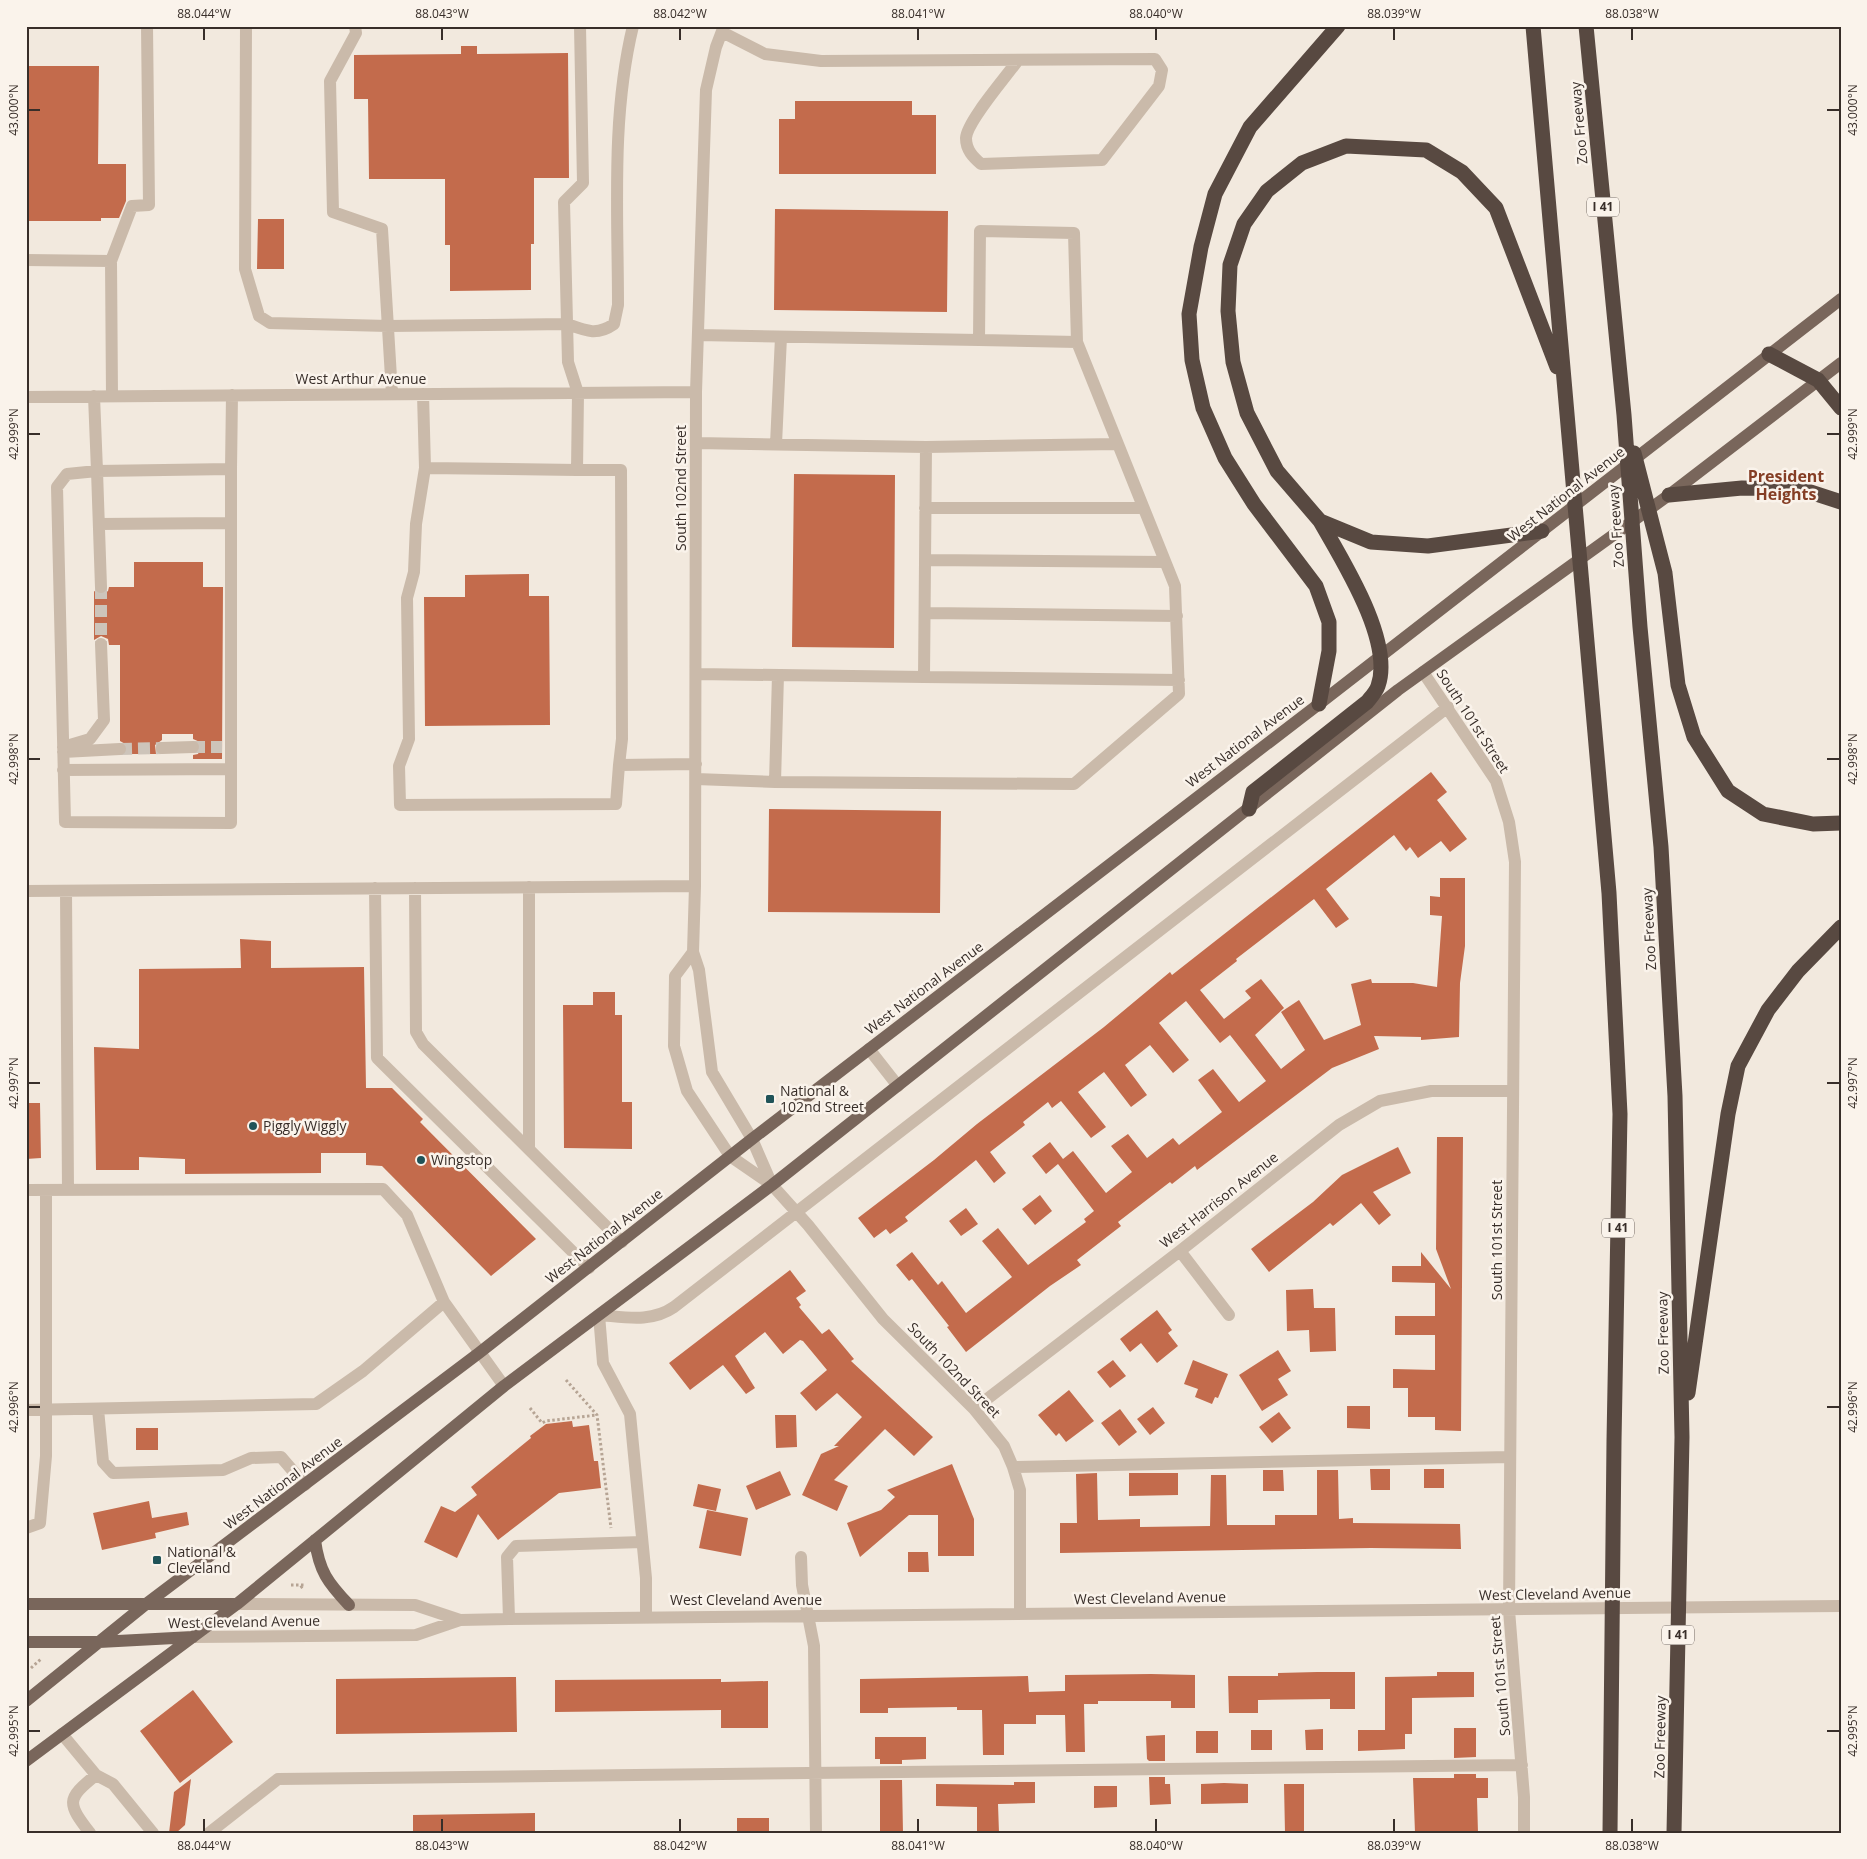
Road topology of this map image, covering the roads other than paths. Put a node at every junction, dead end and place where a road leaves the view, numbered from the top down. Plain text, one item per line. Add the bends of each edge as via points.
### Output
1 (147, 26) edge
2 (246, 26) edge
3 (355, 26) edge
4 (580, 26) edge
5 (633, 26) edge
6 (1338, 26) edge
7 (1533, 26) edge
8 (1586, 26) edge
9 (723, 29) edge
10 (1018, 60) junction
11 (26, 260) edge
12 (111, 261) junction
13 (1841, 299) edge
14 (567, 324) junction
15 (388, 326) junction
16 (698, 334) junction
17 (781, 337) junction
18 (979, 340) junction
19 (1077, 342) junction
20 (1769, 354) junction
21 (1841, 364) edge
22 (1818, 380) junction
23 (1564, 385) junction
24 (696, 392) junction
25 (578, 393) junction
26 (392, 394) junction
27 (423, 394) junction
28 (232, 395) junction
29 (94, 396) junction
30 (112, 396) junction
31 (26, 397) edge
32 (1841, 408) edge
33 (1624, 415) junction
34 (696, 443) junction
35 (776, 444) junction
36 (1118, 444) junction
37 (926, 447) junction
38 (425, 468) junction
39 (231, 469) junction
40 (577, 470) junction
41 (97, 471) junction
42 (1669, 495) junction
43 (1841, 502) edge
44 (925, 508) junction
45 (1143, 508) junction
46 (1320, 521) junction
47 (230, 523) junction
48 (99, 524) junction
49 (1542, 531) junction
50 (925, 560) junction
51 (1165, 562) junction
52 (101, 587) tunnel mouth
53 (925, 613) junction
54 (1177, 616) junction
55 (101, 644) tunnel mouth
56 (1380, 656) junction
57 (1423, 672) junction
58 (696, 674) junction
59 (778, 675) junction
60 (924, 677) junction
61 (1179, 680) junction
62 (1319, 704) junction
63 (1448, 707) junction
64 (193, 747) tunnel mouth
65 (162, 748) tunnel mouth
66 (63, 749) junction
67 (120, 749) tunnel mouth
68 (696, 764) junction
69 (619, 765) junction
70 (231, 769) junction
71 (63, 770) junction
72 (696, 779) junction
73 (775, 782) junction
74 (1249, 809) junction
75 (1841, 823) edge
76 (695, 886) junction
77 (529, 887) junction
78 (375, 888) junction
79 (415, 888) junction
80 (26, 891) edge
81 (66, 891) junction
82 (1841, 926) edge
83 (693, 952) junction
84 (869, 1049) junction
85 (898, 1086) junction
86 (1512, 1092) junction
87 (752, 1139) junction
88 (528, 1149) junction
89 (730, 1156) junction
90 (772, 1185) junction
91 (26, 1190) edge
92 (46, 1190) junction
93 (68, 1190) junction
94 (797, 1212) junction
95 (622, 1242) junction
96 (1180, 1251) junction
97 (589, 1268) junction
98 (444, 1302) junction
99 (599, 1314) junction
100 (1229, 1316) dead end
101 (480, 1353) junction
102 (504, 1386) junction
103 (98, 1409) junction
104 (974, 1409) junction
105 (26, 1410) edge
106 (46, 1410) junction
107 (1682, 1437) junction
108 (1510, 1457) junction
109 (1014, 1466) junction
110 (305, 1485) junction
111 (26, 1528) edge
112 (315, 1540) junction
113 (642, 1542) junction
114 (802, 1557) dead end
115 (26, 1604) edge
116 (146, 1604) junction
117 (236, 1604) junction
118 (349, 1605) junction
119 (1841, 1606) edge
120 (1509, 1610) junction
121 (1020, 1614) junction
122 (809, 1615) junction
123 (646, 1616) junction
124 (509, 1619) junction
125 (460, 1620) junction
126 (192, 1637) junction
127 (26, 1642) edge
128 (99, 1642) junction
129 (26, 1701) edge
130 (62, 1734) junction
131 (26, 1761) edge
132 (1522, 1765) junction
133 (814, 1773) junction
134 (96, 1775) junction
135 (90, 1833) edge
136 (153, 1833) edge
137 (209, 1833) edge
138 (816, 1833) edge
139 (1524, 1833) edge
140 (1610, 1833) edge
141 (1674, 1833) edge

1 - 12 street via 149,205 132,206
2 - 15 street via 245,269 259,316 270,323
3 - 15 street via 356,33 330,81 333,212 382,229
4 - 14 street via 583,183 564,202
5 - 14 street via 618,132 618,305 614,324 604,331 588,331
6 - 62 highway via 1250,127 1215,194 1189,314 1192,360 1203,408 1225,458 1254,504 1316,586 1329,622 1328,651
7 - 23 highway, I 41
8 - 33 highway, Zoo Freeway / I 41
9 - 10 street via 764,54 821,61
9 - 16 street, South 102nd Street via 706,90
10 - 10 street via 1154,59 1162,70 1159,86 1102,160 981,164 969,153 966,138 974,119
11 - 12 street
12 - 30 street
13 - 20 main road, West National Avenue
14 - 15 street
14 - 25 street via 568,362
15 - 26 street
16 - 17 street
16 - 24 street, South 102nd Street
17 - 18 street
17 - 35 street
18 - 19 street
18 - 19 street via 980,231 1074,233
19 - 36 street
20 - 22 highway
20 - 49 main road, West National Avenue
21 - 22 main road
22 - 32 highway
22 - 42 main road
23 - 46 highway via 1496,208 1462,172 1426,150 1392,147 1346,146 1302,163 1267,191 1244,224 1230,264 1228,310 1233,362 1247,413 1277,471
23 - 140 highway, I 41 via 1609,893 1620,1114
24 - 25 street, West Arthur Avenue
24 - 34 street, South 102nd Street
25 - 27 street, West Arthur Avenue
25 - 40 street
26 - 27 street, West Arthur Avenue
26 - 28 street, West Arthur Avenue
27 - 38 street
28 - 30 street, West Arthur Avenue
28 - 39 street
29 - 30 street, West Arthur Avenue
29 - 31 street, West Arthur Avenue
29 - 41 street
33 - 75 highway via 1665,573 1678,685 1694,737 1728,791 1763,814 1814,824
33 - 107 highway, Zoo Freeway / I 41 via 1661,847 1675,1096
34 - 35 street
34 - 58 street, South 102nd Street
35 - 37 street
36 - 37 street
36 - 45 street
37 - 44 street
38 - 40 street
38 - 69 street via 416,524 414,572 407,598 409,739 399,766 400,805 616,804
39 - 41 street
39 - 47 street
40 - 69 street via 621,470 622,739
41 - 48 street
41 - 66 street via 67,474 57,487
42 - 43 highway via 1742,488 1801,489
42 - 57 main road
44 - 45 street
44 - 50 street
45 - 51 street
46 - 49 highway via 1371,542 1428,546
46 - 56 highway via 1355,581 1371,618
47 - 48 street
47 - 70 street via 226,746
48 - 52 street
49 - 56 main road, West National Avenue
50 - 51 street
50 - 53 street
51 - 54 street via 1175,586
53 - 54 street
53 - 60 street
54 - 61 street
55 - 66 street via 104,720 90,739
56 - 62 main road, West National Avenue
56 - 74 highway via 1378,687 1367,702 1253,792
57 - 63 street, South 101st Street
57 - 74 main road
58 - 59 street
58 - 68 street, South 102nd Street
59 - 60 street
59 - 73 street
60 - 61 street
61 - 73 street via 1179,694 1074,784
62 - 84 main road, West National Avenue
63 - 86 street, South 101st Street via 1496,781 1509,822 1515,862
63 - 94 street
64 - 65 street
66 - 67 street
66 - 71 street
68 - 69 street
68 - 72 street, South 102nd Street
70 - 71 street
70 - 71 street via 231,823 64,822
72 - 73 street
72 - 76 street, South 102nd Street
74 - 85 main road
76 - 77 street
76 - 83 street, South 102nd Street
77 - 79 street
77 - 88 street
78 - 79 street
78 - 81 street
78 - 97 street via 377,1058
79 - 88 street via 416,1032 423,1044
80 - 81 street
81 - 93 street
82 - 107 highway via 1798,971 1768,1010 1738,1066 1728,1114
83 - 87 street, South 102nd Street via 699,970 712,1072
83 - 89 street, South 102nd Street via 675,976 674,1046 687,1092
84 - 85 street
84 - 87 main road, West National Avenue
85 - 90 main road
86 - 96 street, West Harrison Avenue via 1431,1090 1380,1101 1339,1124
86 - 108 street, South 101st Street
87 - 89 main road, West National Avenue
87 - 90 street, South 102nd Street
88 - 95 street
89 - 90 street, South 102nd Street
89 - 95 main road, West National Avenue
90 - 94 street, South 102nd Street
90 - 99 main road
91 - 92 street
92 - 93 street
92 - 106 street
93 - 98 street via 383,1189 407,1215
94 - 99 street via 662,1315 645,1318
94 - 104 street, South 102nd Street via 883,1319
95 - 97 main road, West National Avenue
96 - 100 street
96 - 104 street, West Harrison Avenue
97 - 101 main road, West National Avenue
98 - 101 street
98 - 103 street via 363,1371 316,1404
99 - 102 main road
99 - 113 street via 603,1363 630,1414
101 - 102 street
101 - 110 main road, West National Avenue
102 - 112 main road
103 - 106 street
103 - 110 street via 103,1462 113,1473 222,1470 251,1458 281,1457
104 - 109 street, South 102nd Street via 1004,1446
105 - 106 street
106 - 111 street via 40,1523
107 - 141 highway, Zoo Freeway / I 41
108 - 109 street
108 - 120 street, South 101st Street
109 - 121 street, South 102nd Street via 1021,1514
110 - 116 main road, West National Avenue
112 - 117 main road
112 - 118 main road via 322,1572
113 - 123 street
113 - 124 street via 516,1546 507,1557
114 - 122 street via 802,1585
115 - 116 main road, West Cleveland Avenue
116 - 117 main road, West Cleveland Avenue
116 - 128 main road, West National Avenue
117 - 118 street, West Cleveland Avenue
117 - 126 main road
118 - 125 street, West Cleveland Avenue via 415,1605
119 - 120 street, West Cleveland Avenue
120 - 121 street, West Cleveland Avenue
120 - 132 street, South 101st Street
121 - 122 street, West Cleveland Avenue
122 - 123 street, West Cleveland Avenue
122 - 133 street via 814,1646
123 - 124 street, West Cleveland Avenue
124 - 125 street, West Cleveland Avenue
125 - 126 street, West Cleveland Avenue via 416,1636
126 - 128 main road, West Cleveland Avenue
126 - 130 main road
127 - 128 main road, West Cleveland Avenue
128 - 129 main road, West National Avenue
130 - 131 main road
130 - 134 street
132 - 133 street
132 - 139 street, South 101st Street
133 - 137 street via 278,1779
133 - 138 street
134 - 135 street via 75,1792 73,1802 74,1811
134 - 136 street via 113,1784

